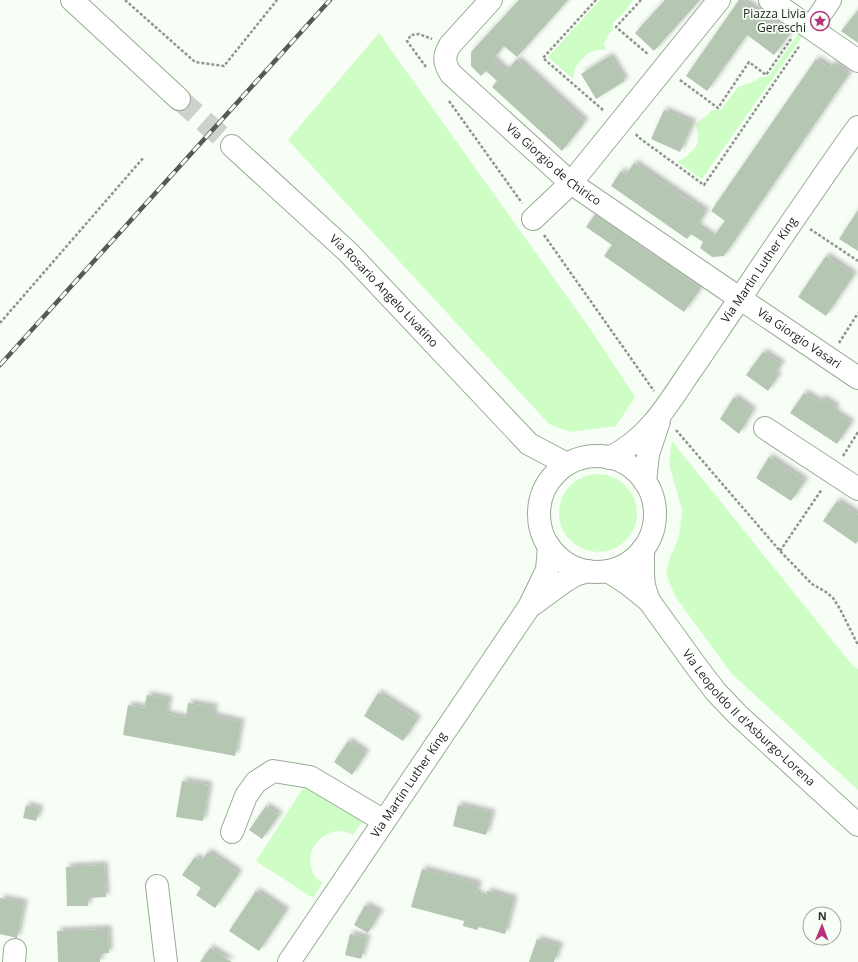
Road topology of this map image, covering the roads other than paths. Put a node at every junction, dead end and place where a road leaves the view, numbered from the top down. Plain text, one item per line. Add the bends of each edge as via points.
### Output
1 (72, 0) edge
2 (492, 0) edge
3 (719, 0) edge
4 (770, 0) edge
5 (830, 0) edge
6 (807, 25) junction
7 (858, 61) edge
8 (179, 99) tunnel mouth
9 (855, 139) edge
10 (232, 146) tunnel mouth
11 (571, 183) junction
12 (533, 219) dead end
13 (739, 298) junction
14 (858, 378) edge
15 (668, 421) junction
16 (765, 428) dead end
17 (529, 444) junction
18 (609, 458) junction
19 (567, 464) junction
20 (645, 482) junction
21 (858, 489) edge
22 (544, 490) junction
23 (549, 546) junction
24 (643, 548) junction
25 (598, 571) junction
26 (649, 601) junction
27 (530, 607) junction
28 (384, 821) junction
29 (858, 826) edge
30 (232, 832) dead end
31 (157, 886) dead end
32 (166, 962) edge
33 (289, 962) edge

1 - 8 street
2 - 11 street, Via Giorgio de Chirico via 450,45 446,52 446,66 451,74
3 - 11 street
4 - 6 street
5 - 6 street
6 - 7 street
9 - 13 street, Via Martin Luther King
10 - 17 street, Via Rosario Angelo Livatino via 348,252
11 - 12 street
11 - 13 street, Via Giorgio de Chirico
13 - 14 street, Via Giorgio Vasari
13 - 15 street, Via Martin Luther King
15 - 18 street
15 - 20 street via 648,454
16 - 21 street
17 - 19 street, Via Rosario Angelo Livatino
17 - 22 street, Via Rosario Angelo Livatino via 544,480
18 - 19 street via 595,456
18 - 20 street via 623,462 636,471
19 - 22 street via 554,475
20 - 24 street via 653,498 655,515 652,533
22 - 23 street via 539,518 542,533
23 - 25 street via 566,563 577,568
23 - 27 street via 547,570
24 - 25 street via 634,559 622,566
24 - 26 street, Via Leopoldo II d'Asburgo-Lorena via 642,574
25 - 26 street, Via Leopoldo II d'Asburgo-Lorena via 628,584
25 - 27 street via 575,574
26 - 29 street, Via Leopoldo II d'Asburgo-Lorena via 716,692
27 - 28 street, Via Martin Luther King
28 - 30 street via 310,777 273,771 256,782 246,796
28 - 33 street, Via Martin Luther King
31 - 32 street

